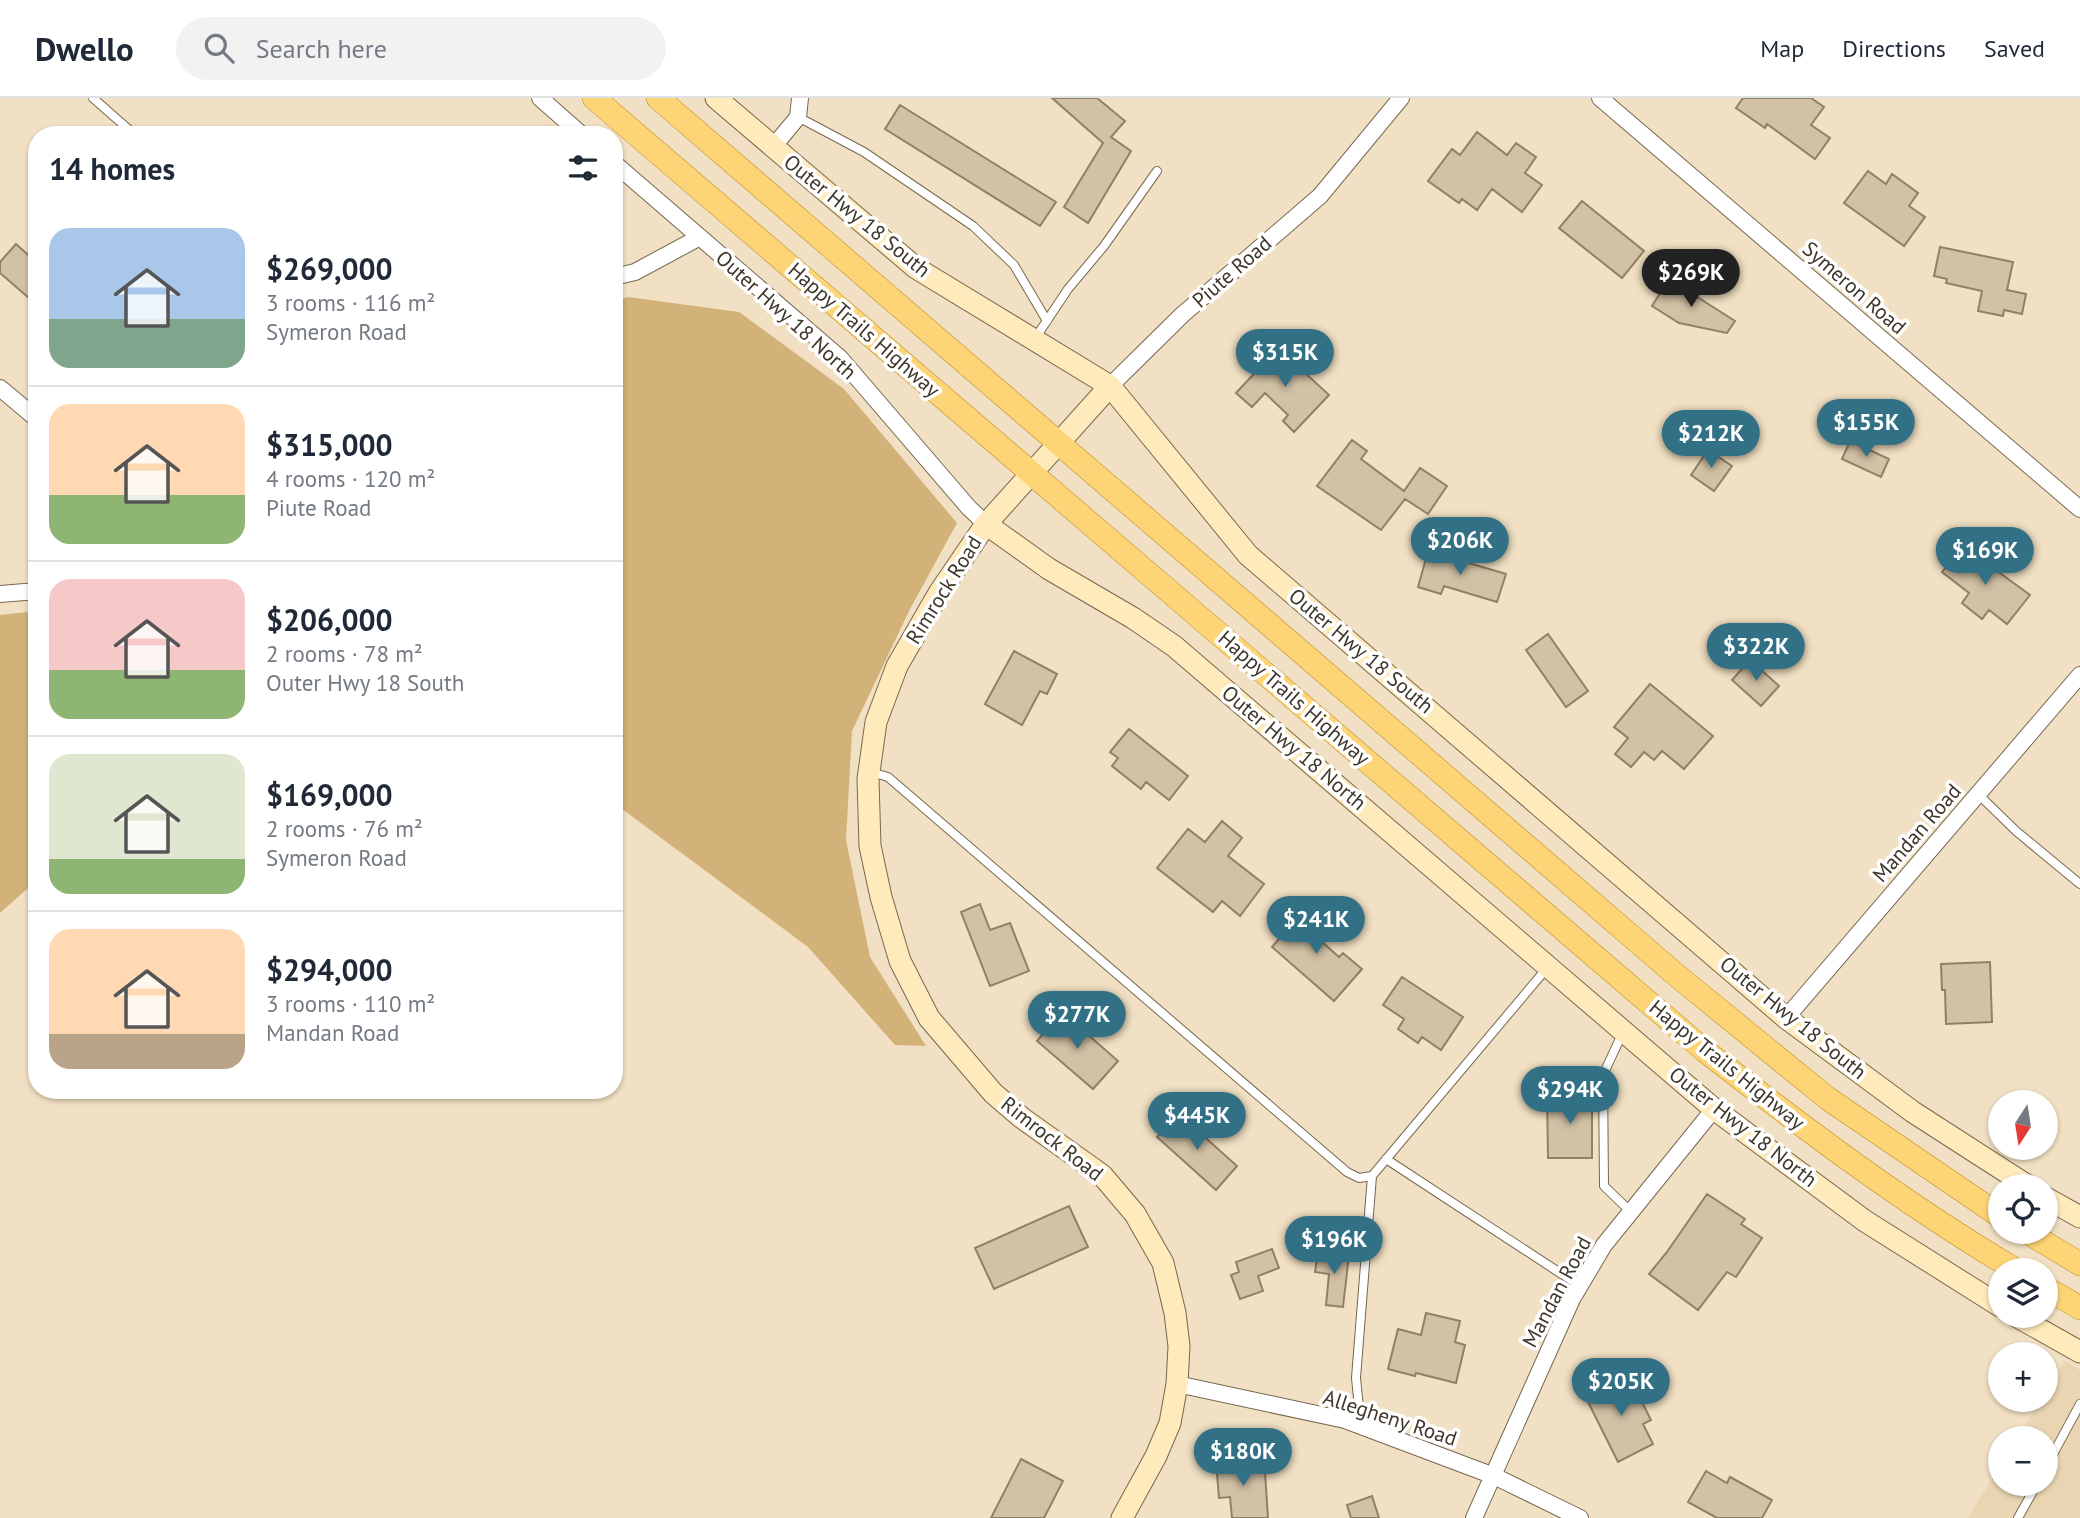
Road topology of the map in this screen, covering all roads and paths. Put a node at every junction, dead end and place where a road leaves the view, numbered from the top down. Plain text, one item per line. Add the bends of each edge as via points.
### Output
1 (93, 98) edge
2 (540, 98) edge
3 (594, 98) edge
4 (658, 98) edge
5 (716, 98) edge
6 (800, 98) edge
7 (1401, 98) edge
8 (1600, 98) edge
9 (798, 117) junction
10 (125, 126) edge
11 (572, 126) edge
12 (773, 148) junction
13 (623, 171) edge
14 (1157, 171) dead end
15 (700, 237) junction
16 (623, 275) edge
17 (1047, 321) junction
18 (1034, 340) junction
19 (1110, 386) junction
20 (0, 388) edge
21 (28, 411) edge
22 (1058, 443) junction
23 (1031, 473) junction
24 (2080, 509) edge
25 (986, 524) junction
26 (28, 592) edge
27 (0, 594) edge
28 (2080, 675) edge
29 (869, 771) junction
30 (1978, 794) junction
31 (2080, 884) edge
32 (1549, 966) junction
33 (1786, 1018) junction
34 (1624, 1030) junction
35 (1714, 1109) junction
36 (1386, 1159) junction
37 (2009, 1174) edge
38 (1371, 1176) junction
39 (2058, 1205) edge
40 (1988, 1208) edge
41 (1631, 1212) junction
42 (2080, 1217) edge
43 (2047, 1244) edge
44 (1997, 1258) edge
45 (2080, 1264) edge
46 (1580, 1286) junction
47 (2058, 1296) edge
48 (1988, 1298) edge
49 (2080, 1308) edge
50 (2037, 1328) edge
51 (2080, 1352) edge
52 (1177, 1384) junction
53 (2080, 1404) edge
54 (1361, 1427) junction
55 (2058, 1445) edge
56 (1494, 1476) junction
57 (2030, 1496) edge
58 (1122, 1518) edge
59 (1474, 1518) edge
60 (1580, 1518) edge
61 (2018, 1518) edge

1 - 10 lane
2 - 11 street
3 - 23 main road, Happy Trails Highway
4 - 22 main road, Happy Trails Highway
5 - 12 street, Outer Hwy 18 South
6 - 9 street
7 - 19 street, Piute Road via 1320,196 1182,316
8 - 24 street, Symeron Road
9 - 12 street
9 - 17 lane via 864,152 973,226 1014,265
12 - 18 street, Outer Hwy 18 South via 916,268
13 - 15 street, Outer Hwy 18 North
14 - 17 lane
15 - 16 street
15 - 25 street, Outer Hwy 18 North via 840,358
17 - 18 lane
18 - 19 street, Outer Hwy 18 South
19 - 22 street, Piute Road
19 - 33 street, Outer Hwy 18 South via 1248,555
20 - 21 street
22 - 23 street, Rimrock Road
22 - 40 main road, Happy Trails Highway via 1675,974 1828,1098
23 - 25 street, Rimrock Road
23 - 44 main road, Happy Trails Highway via 1704,1050 1892,1191
25 - 29 street, Rimrock Road via 897,666 876,722
25 - 32 street, Outer Hwy 18 North via 1174,646
26 - 27 street
28 - 30 street, Mandan Road
29 - 38 lane via 888,777 1347,1172 1359,1178
29 - 52 street, Rimrock Road via 870,846 900,961 929,1018 993,1093 1102,1175 1135,1214 1163,1263 1179,1346
30 - 31 lane
30 - 33 street, Mandan Road
32 - 34 street, Outer Hwy 18 North
32 - 36 lane
33 - 37 street, Outer Hwy 18 South via 1913,1112
34 - 35 street, Outer Hwy 18 North
34 - 41 lane via 1603,1075 1604,1186
35 - 41 street, Mandan Road
35 - 48 street, Outer Hwy 18 North via 1865,1221
36 - 38 lane
36 - 46 lane
38 - 54 lane via 1356,1378
39 - 42 street
41 - 46 street, Mandan Road via 1604,1245
43 - 45 main road
46 - 56 street, Mandan Road
47 - 49 main road
50 - 51 street
52 - 54 street, Allegheny Road
52 - 58 street, Rimrock Road via 1170,1423
53 - 55 lane
54 - 56 street, Allegheny Road
56 - 59 street, Mandan Road
56 - 60 street, Allegheny Road
57 - 61 lane

